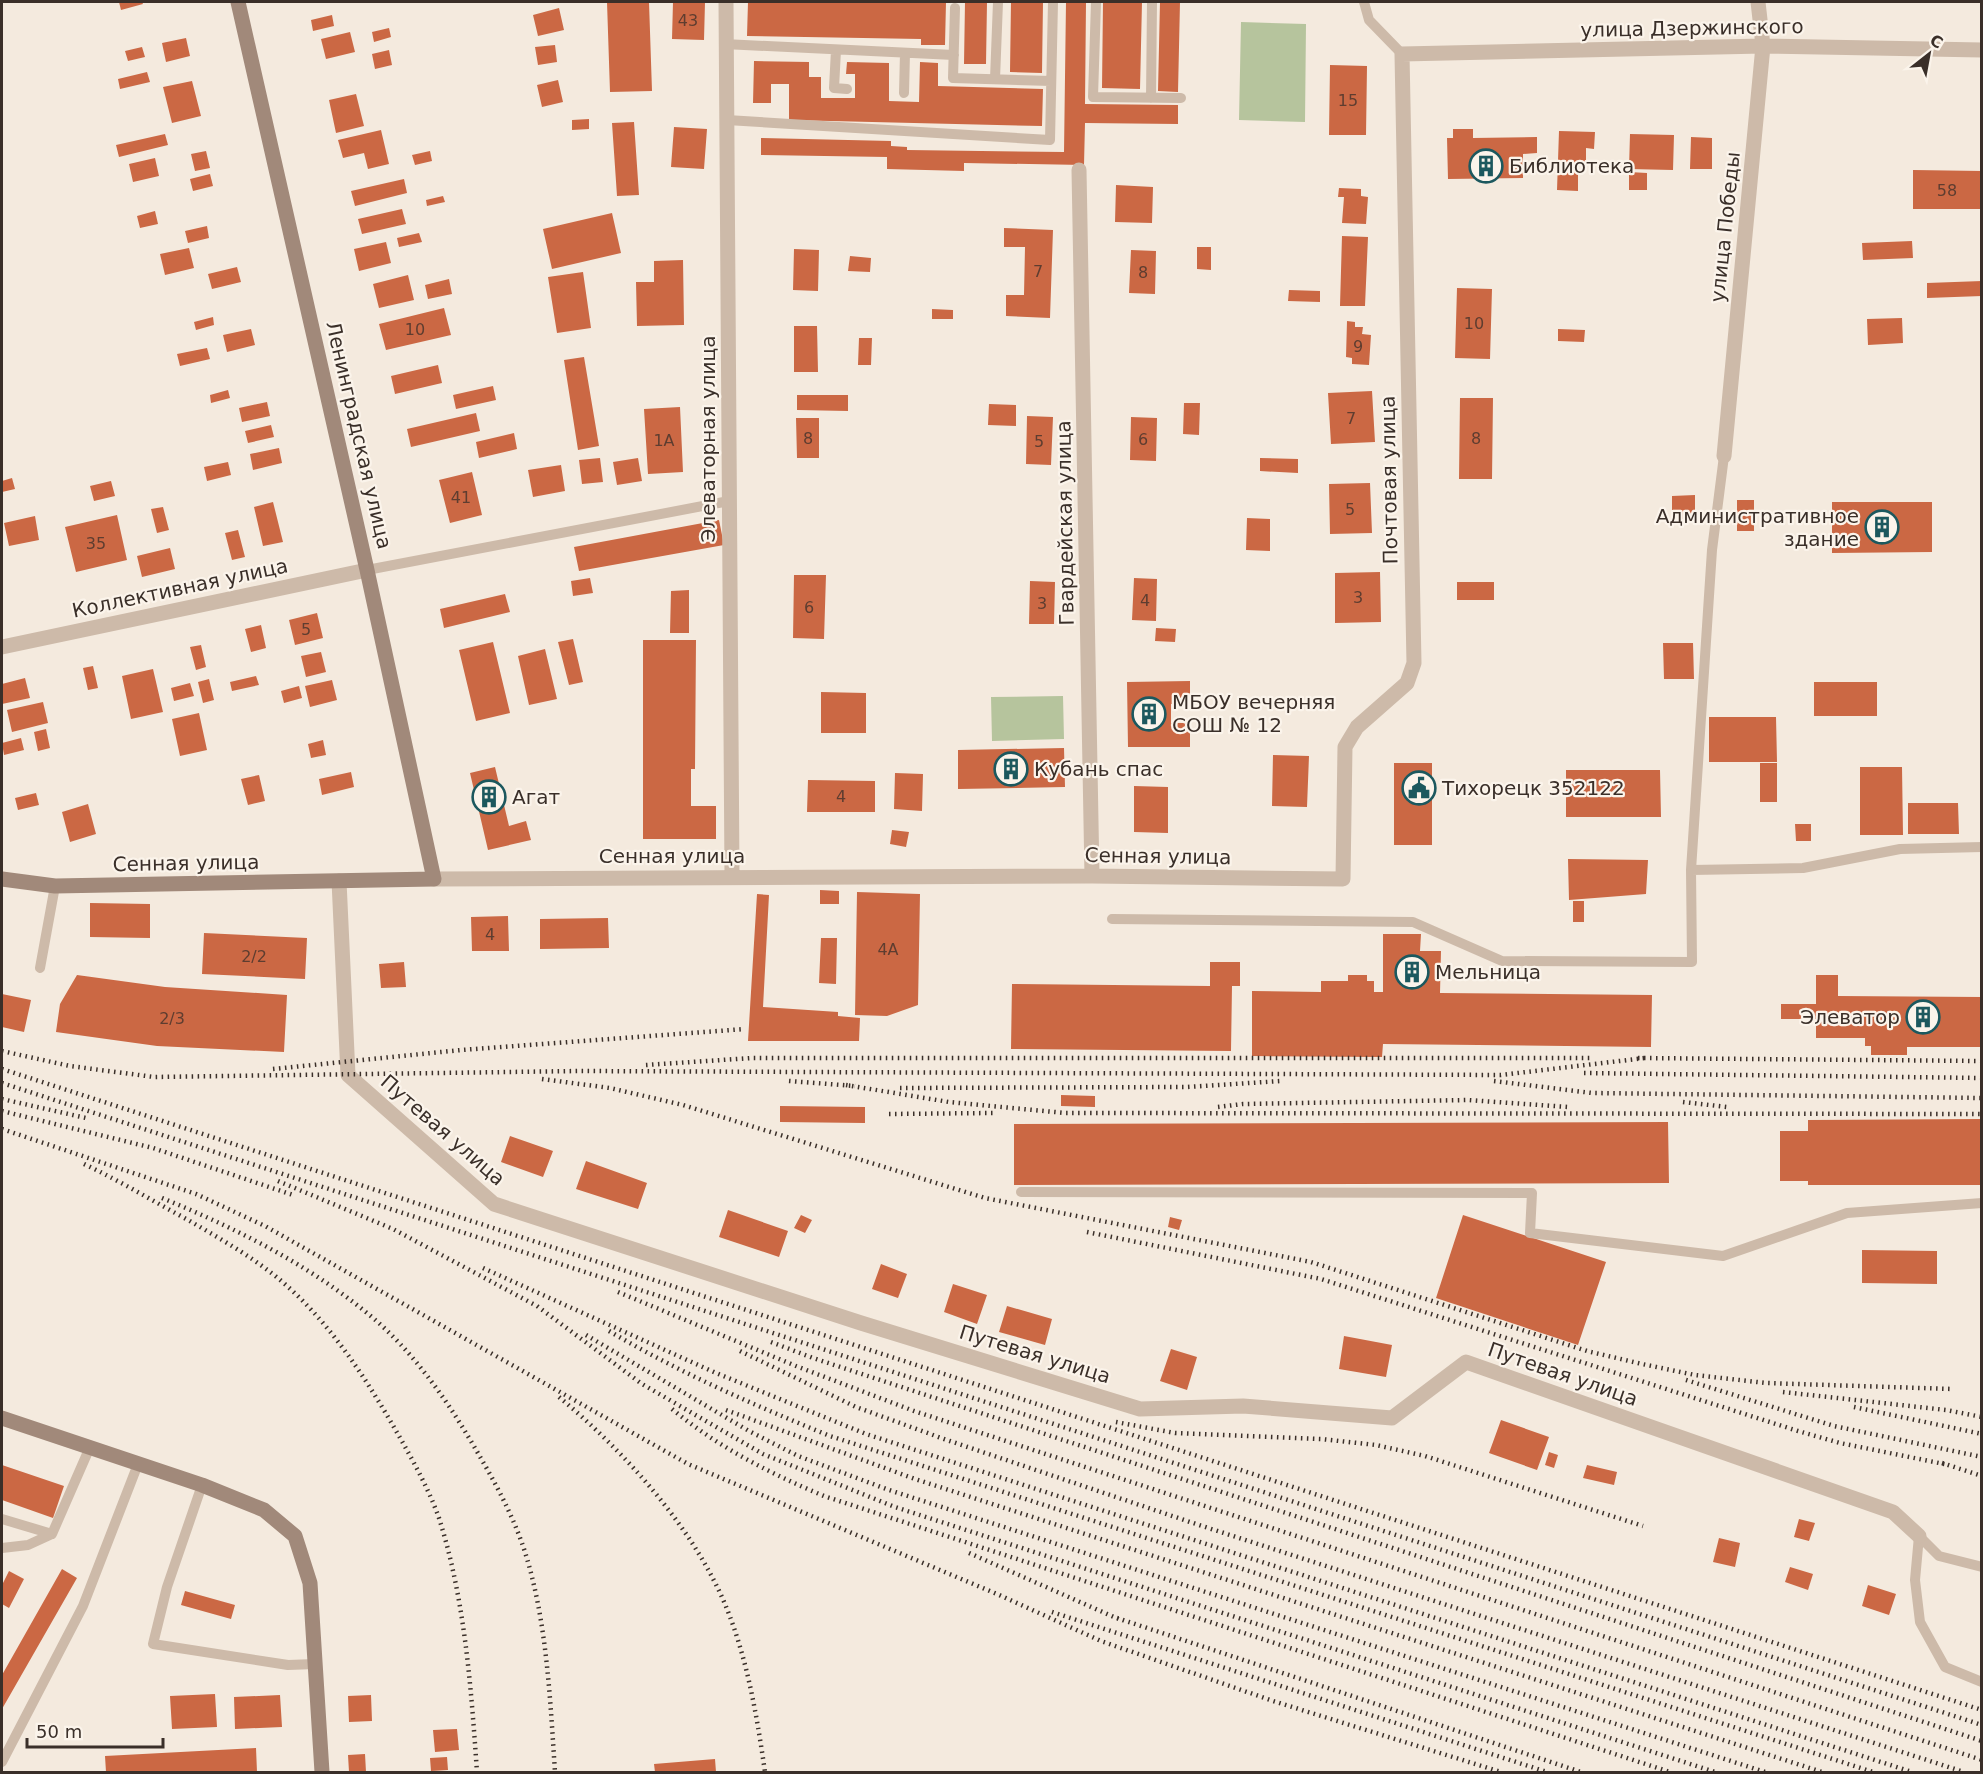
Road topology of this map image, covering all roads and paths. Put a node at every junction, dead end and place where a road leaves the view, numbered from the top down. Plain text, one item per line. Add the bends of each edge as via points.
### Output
1 (238, 2) edge
2 (726, 2) edge
3 (998, 2) edge
4 (1053, 2) edge
5 (1096, 2) edge
6 (1152, 2) edge
7 (1364, 2) edge
8 (1758, 2) edge
9 (955, 8) dead end
10 (724, 44) junction
11 (1763, 46) junction
12 (836, 50) junction
13 (1982, 50) edge
14 (905, 53) junction
15 (1402, 54) junction
16 (954, 55) junction
17 (995, 79) junction
18 (1051, 81) junction
19 (847, 89) dead end
20 (904, 93) dead end
21 (1151, 98) junction
22 (1181, 98) dead end
23 (726, 120) junction
24 (1079, 170) dead end
25 (1724, 456) joint
26 (729, 501) junction
27 (368, 570) junction
28 (2, 647) edge
29 (1982, 847) edge
30 (1691, 870) junction
31 (732, 876) junction
32 (1092, 876) junction
33 (2, 879) edge
34 (434, 879) junction
35 (1343, 879) joint
36 (339, 881) junction
37 (56, 886) junction
38 (1112, 919) dead end
39 (40, 968) dead end
40 (1021, 1192) dead end
41 (1982, 1203) edge
42 (2, 1418) edge
43 (90, 1447) junction
44 (138, 1464) junction
45 (202, 1485) junction
46 (2, 1518) edge
47 (52, 1534) junction
48 (1919, 1536) junction
49 (2, 1548) edge
50 (1982, 1567) edge
51 (315, 1664) junction
52 (1982, 1682) edge
53 (2, 1762) edge
54 (322, 1773) edge

1 - 27 street, Ленинградская улица
2 - 10 street, Элеваторная улица
3 - 17 lane
4 - 18 lane
5 - 21 lane via 1093,97
6 - 21 lane
7 - 15 lane via 1369,21
8 - 11 street, улица Победы
9 - 16 lane
10 - 12 lane
10 - 23 street, Элеваторная улица
11 - 13 street, улица Дзержинского
11 - 15 street, улица Дзержинского
11 - 25 street, улица Победы
12 - 14 lane
12 - 19 lane via 834,88
14 - 16 lane
14 - 20 lane
15 - 35 street, Почтовая улица via 1414,663 1407,683 1357,727 1345,747
16 - 17 lane via 953,78
17 - 18 lane
18 - 23 lane via 1050,140
21 - 22 lane
23 - 26 street, Элеваторная улица
24 - 32 street, Гвардейская улица
25 - 30 lane via 1712,550
26 - 27 lane
26 - 31 street, Элеваторная улица
27 - 28 street, Коллективная улица
27 - 34 street, Ленинградская улица
29 - 30 lane via 1900,849 1803,868
30 - 38 lane via 1692,962 1502,961 1413,922
31 - 32 street, Сенная улица
31 - 34 street, Сенная улица
32 - 35 street, Сенная улица
33 - 37 street, Сенная улица
34 - 36 street, Сенная улица
36 - 37 street, Сенная улица
36 - 48 street, Путевая улица via 348,1075 494,1204 1140,1409 1244,1406 1392,1418 1466,1362 1893,1512
37 - 39 lane
40 - 41 lane via 1532,1193 1530,1233 1723,1256 1846,1213
42 - 43 street
43 - 44 street
43 - 47 lane
44 - 45 street
44 - 53 lane via 83,1606
45 - 51 street via 264,1510 295,1536 310,1583
45 - 51 lane via 167,1587 153,1644 288,1665
46 - 47 lane
47 - 49 lane via 28,1545
48 - 50 lane via 1939,1556
48 - 52 lane via 1915,1580 1920,1622 1945,1666
51 - 54 street

